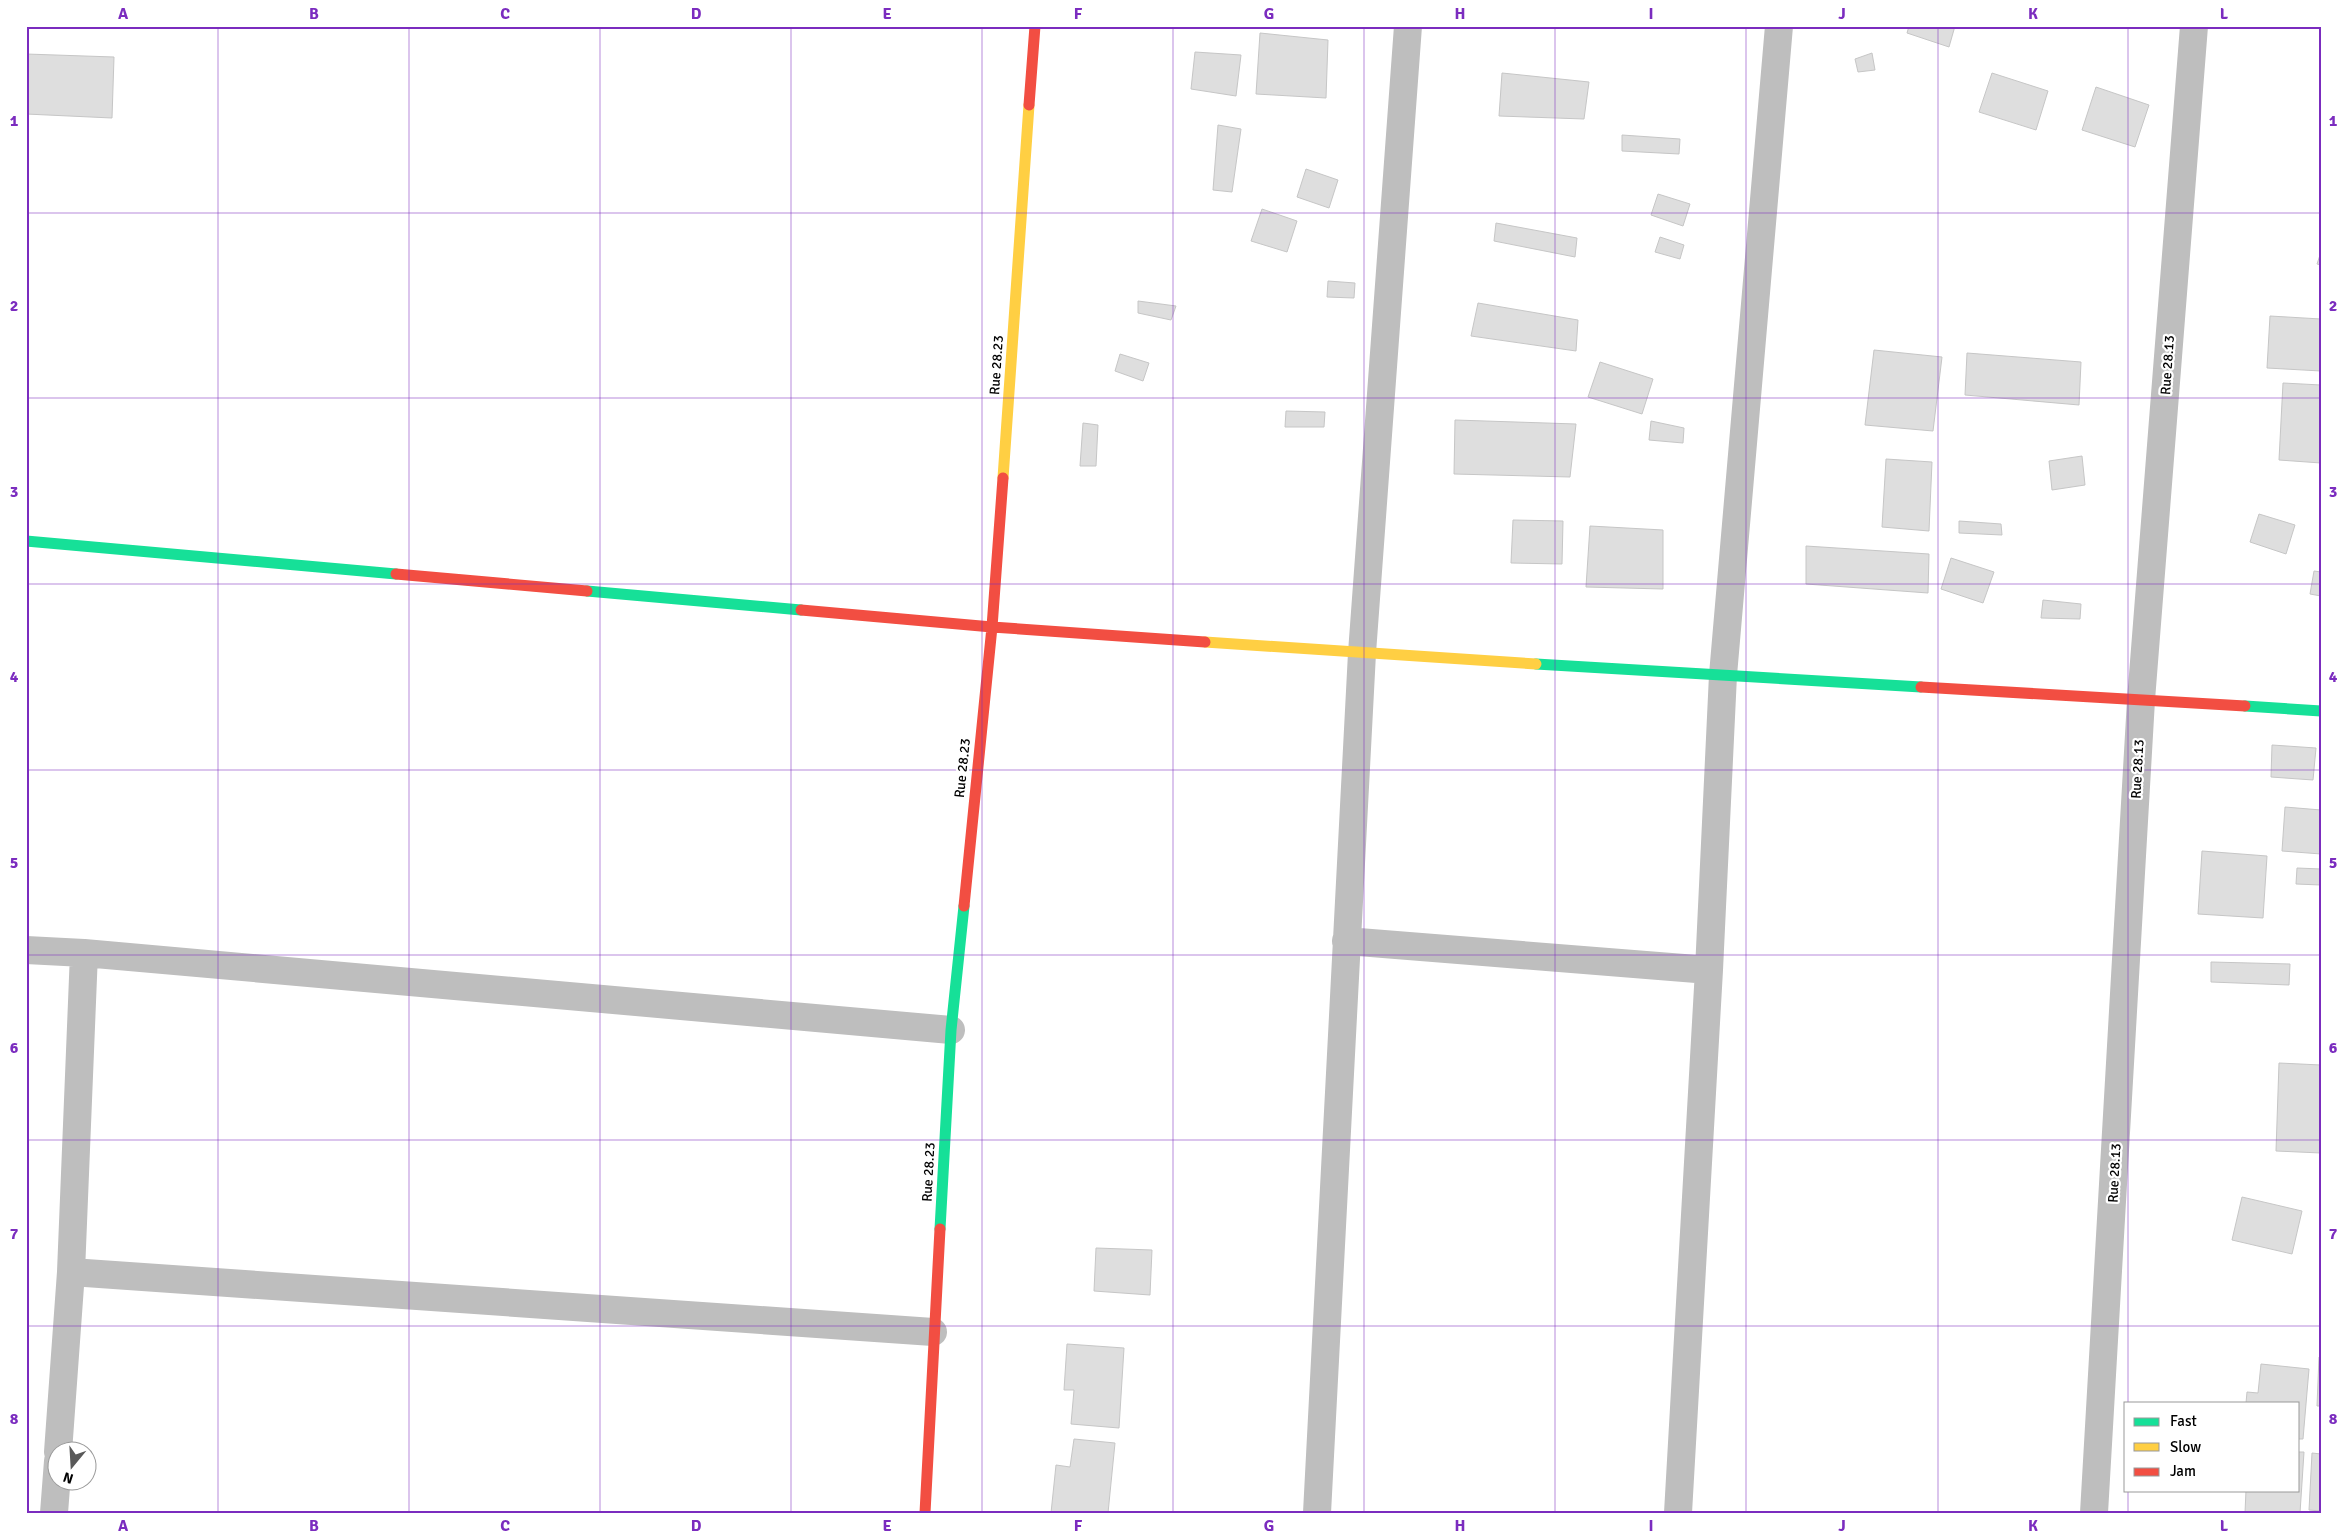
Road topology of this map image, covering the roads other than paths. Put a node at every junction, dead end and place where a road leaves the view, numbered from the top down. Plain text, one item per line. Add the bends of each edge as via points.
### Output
1 (1035, 26) edge
2 (1408, 26) edge
3 (1779, 26) edge
4 (2194, 26) edge
5 (26, 541) edge
6 (992, 627) junction
7 (1362, 653) junction
8 (1723, 674) junction
9 (2141, 700) junction
10 (2321, 710) edge
11 (1346, 941) junction
12 (26, 950) edge
13 (84, 953) junction
14 (1709, 970) junction
15 (951, 1030) junction
16 (71, 1272) junction
17 (933, 1332) junction
18 (59, 1442) edge
19 (56, 1492) edge
20 (54, 1513) edge
21 (925, 1513) edge
22 (1318, 1513) edge
23 (1678, 1513) edge
24 (2094, 1513) edge

1 - 6 street, Rue 28.23
2 - 7 street
3 - 8 street
4 - 9 street, Rue 28.13
5 - 6 street
6 - 7 street
6 - 15 street, Rue 28.23
7 - 8 street
7 - 11 street
8 - 9 street
8 - 14 street
9 - 10 street
9 - 24 street, Rue 28.13
11 - 14 street
11 - 22 street
12 - 13 street
13 - 15 street
13 - 16 street
14 - 23 street
15 - 17 street, Rue 28.23
16 - 17 street
16 - 18 street
17 - 21 street, Rue 28.23
19 - 20 street

